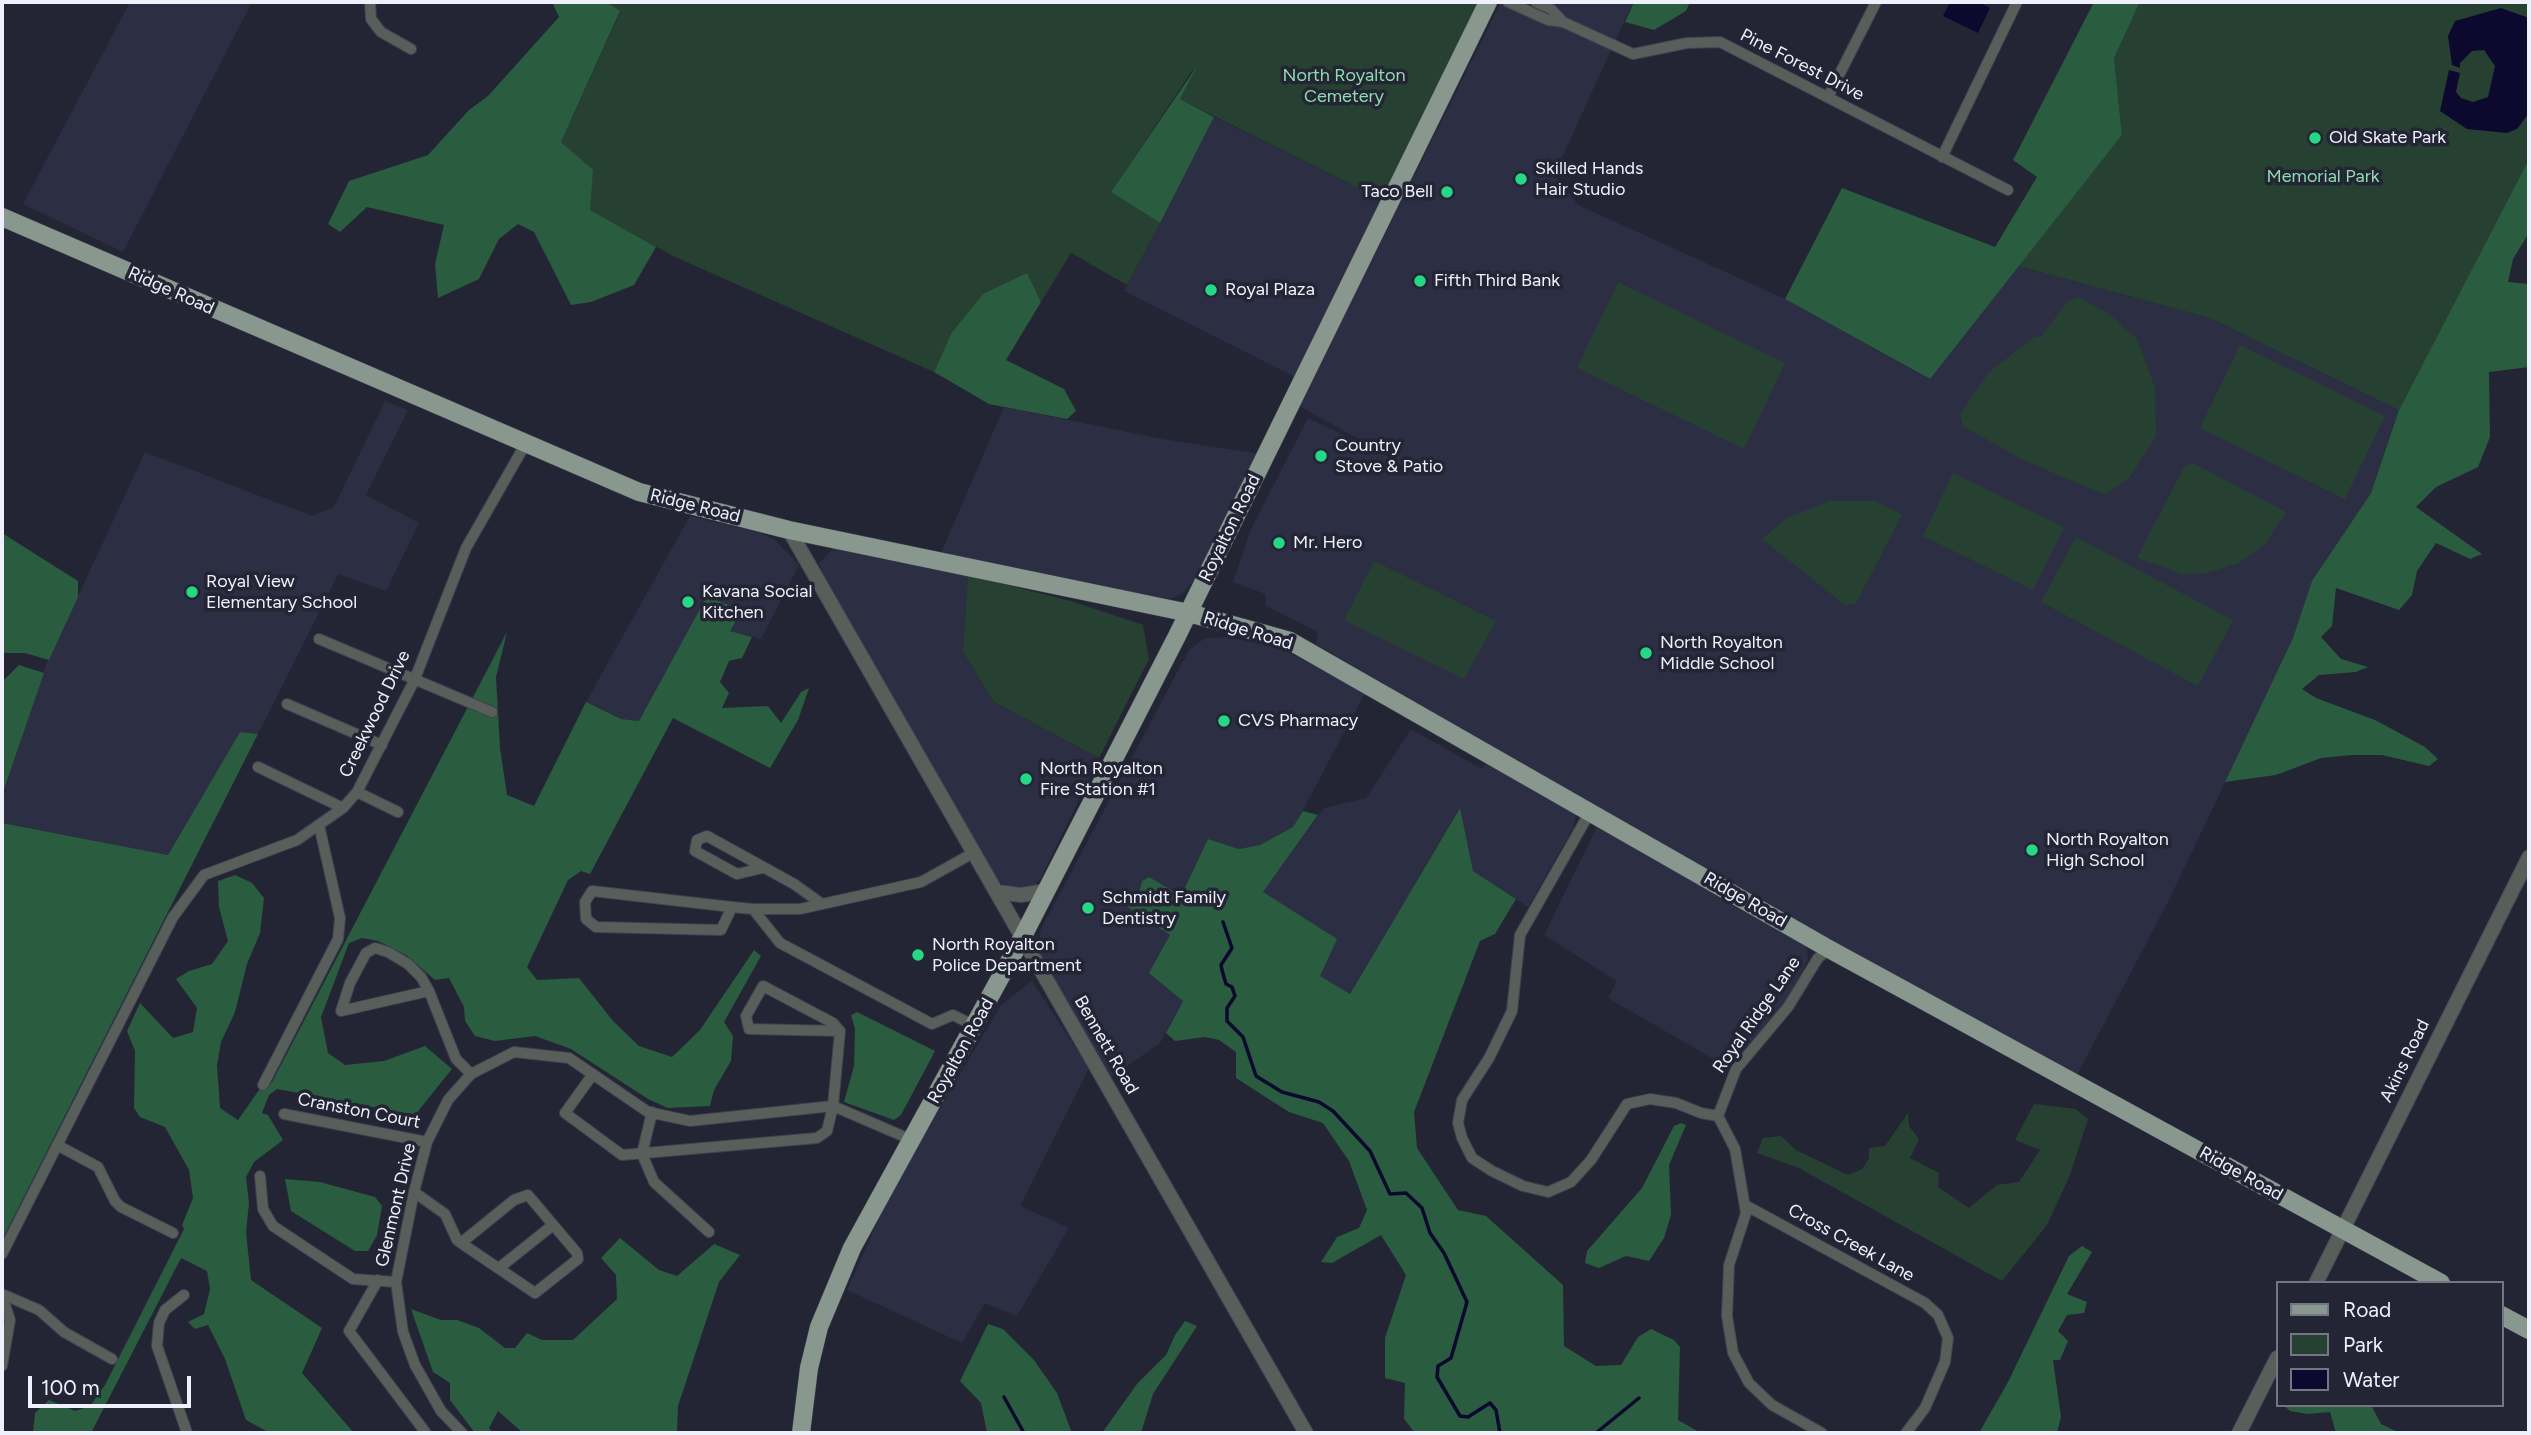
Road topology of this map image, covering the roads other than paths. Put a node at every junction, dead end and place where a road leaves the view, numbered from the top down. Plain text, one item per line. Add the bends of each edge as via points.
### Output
1 (370, 2) edge
2 (1488, 2) edge
3 (1508, 2) edge
4 (1536, 2) edge
5 (1876, 2) edge
6 (2017, 2) edge
7 (1563, 22) junction
8 (411, 49) dead end
9 (1828, 97) junction
10 (1942, 158) junction
11 (2008, 190) dead end
12 (3, 220) edge
13 (526, 443) junction
14 (789, 530) junction
15 (1189, 613) junction
16 (319, 639) dead end
17 (414, 681) junction
18 (287, 704) dead end
19 (492, 712) dead end
20 (382, 745) junction
21 (258, 767) dead end
22 (357, 792) junction
23 (343, 808) junction
24 (398, 812) dead end
25 (1590, 812) junction
26 (319, 825) junction
27 (975, 852) junction
28 (2529, 857) edge
29 (763, 868) junction
30 (1046, 891) junction
31 (997, 892) junction
32 (822, 904) junction
33 (732, 907) junction
34 (753, 909) junction
35 (1022, 938) junction
36 (1829, 949) junction
37 (429, 991) junction
38 (975, 1026) junction
39 (840, 1031) junction
40 (471, 1074) junction
41 (593, 1074) junction
42 (263, 1085) dead end
43 (833, 1106) junction
44 (652, 1112) junction
45 (284, 1114) dead end
46 (1718, 1116) junction
47 (912, 1140) junction
48 (427, 1142) junction
49 (57, 1145) junction
50 (642, 1154) junction
51 (260, 1176) dead end
52 (414, 1192) junction
53 (1745, 1205) junction
54 (553, 1225) junction
55 (2343, 1230) junction
56 (709, 1231) dead end
57 (173, 1233) dead end
58 (461, 1243) junction
59 (2, 1254) edge
60 (499, 1268) junction
61 (378, 1280) junction
62 (2317, 1281) edge
63 (2437, 1281) edge
64 (396, 1282) junction
65 (184, 1294) dead end
66 (2, 1295) edge
67 (2503, 1316) edge
68 (2529, 1330) edge
69 (111, 1359) dead end
70 (2276, 1360) edge
71 (2, 1366) edge
72 (187, 1433) edge
73 (426, 1433) edge
74 (462, 1433) edge
75 (801, 1433) edge
76 (1306, 1433) edge
77 (1822, 1433) edge
78 (1906, 1433) edge
79 (2239, 1433) edge

1 - 8 street via 371,19 381,32
2 - 15 main road, Royalton Road
3 - 7 street
4 - 7 street, Pine Forest Drive
5 - 9 street
6 - 10 street
7 - 9 street, Pine Forest Drive via 1633,54 1686,43 1720,43
9 - 10 street, Pine Forest Drive
10 - 11 street, Pine Forest Drive
12 - 13 main road, Ridge Road
13 - 14 main road, Ridge Road via 639,492
13 - 17 street, Creekwood Drive via 466,548
14 - 15 main road, Ridge Road
14 - 27 street, Bennett Road
15 - 25 main road, Ridge Road via 1290,641
15 - 30 main road, Royalton Road
16 - 17 street
17 - 19 street
17 - 20 street, Creekwood Drive
18 - 20 street
20 - 22 street, Creekwood Drive
21 - 23 street
22 - 23 street, Creekwood Drive
22 - 24 street
23 - 26 street, Creekwood Drive
25 - 36 main road, Ridge Road
25 - 46 street via 1520,935 1513,1011 1462,1100 1458,1123 1462,1138 1472,1158 1492,1171 1548,1192 1571,1182 1591,1160 1627,1104 1650,1099
26 - 42 street via 340,918 338,939
26 - 49 street, Creekwood Drive via 297,839 204,875 173,917
27 - 31 street, Bennett Road
27 - 32 street via 921,882
28 - 55 street, Akins Road
29 - 29 street via 707,836 697,841 695,850 737,874
29 - 32 street
30 - 31 street
30 - 35 main road, Royalton Road
31 - 35 street, Bennett Road
32 - 34 street
33 - 33 street via 592,891 585,902 586,919 610,927 721,930
33 - 34 street
34 - 38 street via 780,943 932,1024 953,1015
35 - 38 main road, Royalton Road
35 - 76 street, Bennett Road
36 - 46 street, Royal Ridge Lane via 1736,1069
36 - 55 main road, Ridge Road
37 - 37 street via 408,964 375,948 366,953 350,983 341,1012
37 - 40 street via 456,1059
38 - 47 main road, Royalton Road
39 - 39 street via 763,986 746,1016 749,1029
39 - 43 street
40 - 41 street, Glenmont Drive via 514,1052 569,1058
40 - 48 street, Glenmont Drive via 448,1100
41 - 44 street, Glenmont Drive
41 - 50 street via 565,1113 622,1155
43 - 44 street, Glenmont Drive via 690,1121
43 - 47 street, Glenmont Drive
43 - 50 street via 827,1131 817,1138
44 - 50 street
45 - 48 street, Cranston Court
46 - 53 street via 1735,1149
47 - 75 main road, Royalton Road via 852,1248 819,1326
48 - 52 street, Glenmont Drive
49 - 57 street via 98,1167 121,1207
49 - 59 street, Creekwood Drive
50 - 56 street via 654,1182
51 - 61 street via 263,1209 273,1226 353,1279
52 - 58 street via 446,1214
52 - 64 street, Glenmont Drive
53 - 77 street via 1730,1265 1727,1316 1733,1353 1749,1383 1772,1405
53 - 78 street, Cross Creek Lane via 1925,1303 1938,1315 1948,1338 1944,1362 1925,1408
54 - 58 street via 527,1195 514,1200
54 - 60 street
54 - 60 street via 578,1259 535,1293
55 - 62 street, Akins Road
55 - 63 main road, Ridge Road
58 - 60 street
61 - 64 street
61 - 73 street via 349,1331
64 - 74 street, Glenmont Drive via 403,1332 415,1365 441,1410
65 - 72 street via 162,1317 157,1346
66 - 69 street via 39,1310 64,1332
66 - 71 street via 10,1320
67 - 68 main road
70 - 79 street

